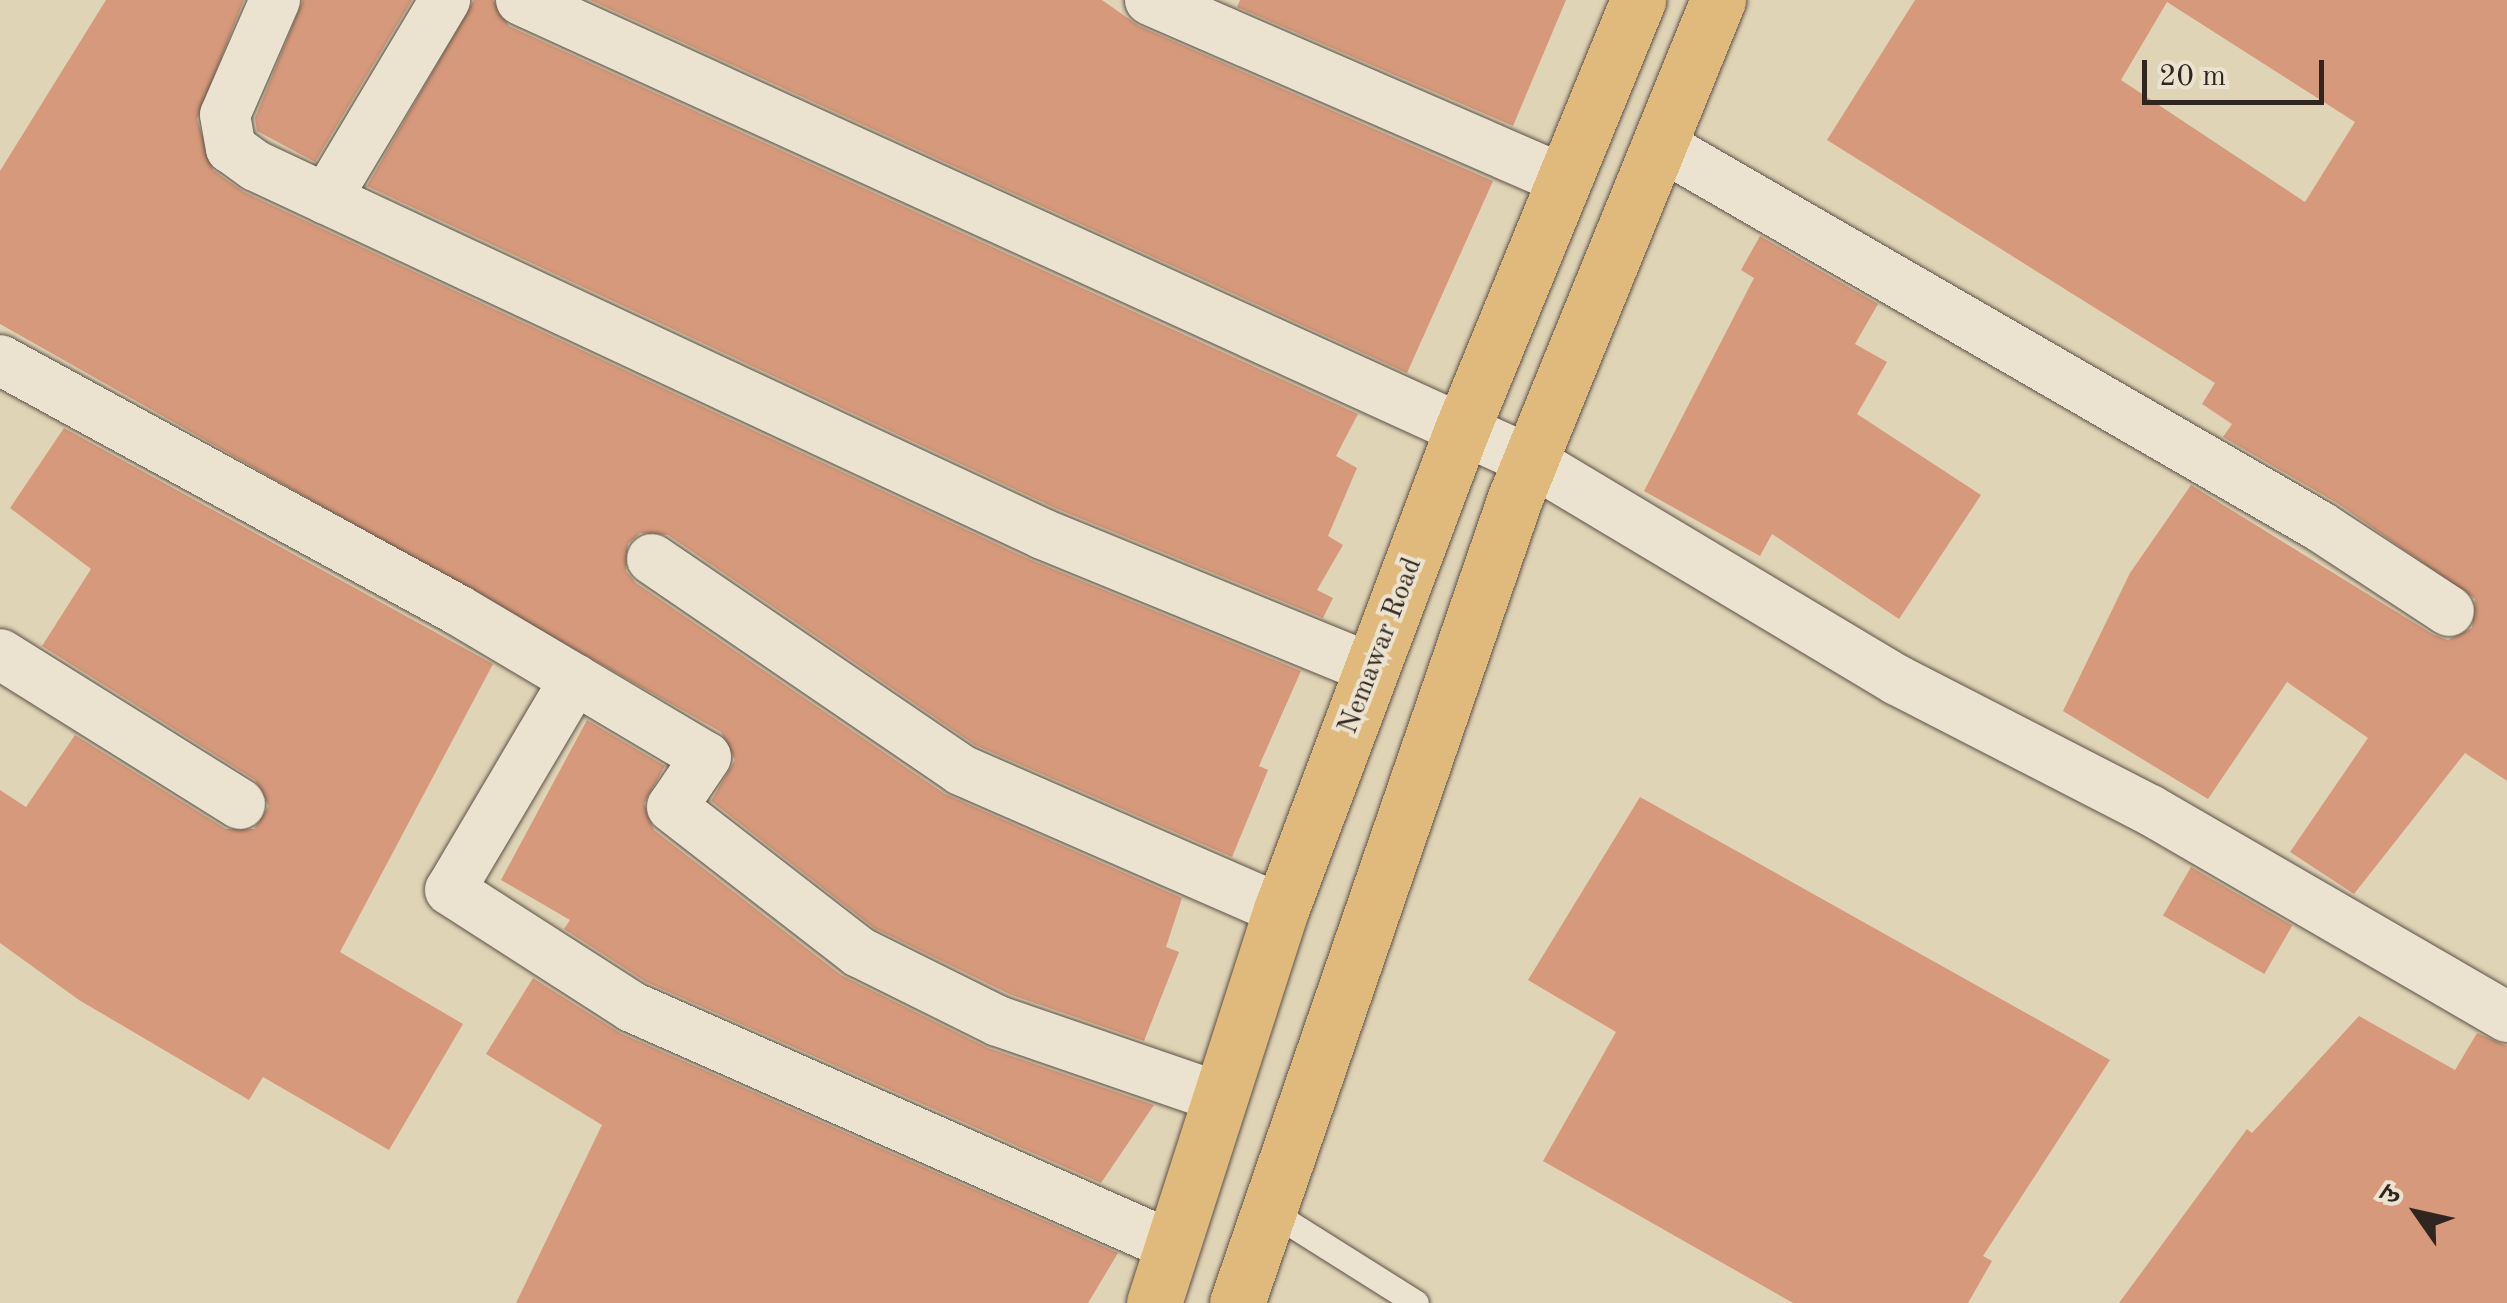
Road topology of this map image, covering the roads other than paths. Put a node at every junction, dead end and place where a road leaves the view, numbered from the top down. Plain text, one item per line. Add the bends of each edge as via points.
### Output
1 (275, 0) edge
2 (445, 0) edge
3 (521, 0) edge
4 (1638, 0) edge
5 (1718, 0) edge
6 (1178, 5) edge
7 (1662, 146) junction
8 (1564, 180) junction
9 (326, 200) junction
10 (5, 375) edge
11 (1461, 432) junction
12 (1530, 461) junction
13 (652, 559) dead end
14 (2449, 610) dead end
15 (0, 654) edge
16 (1372, 669) junction
17 (575, 679) junction
18 (240, 804) dead end
19 (1281, 910) junction
20 (2507, 1017) edge
21 (1220, 1097) junction
22 (1267, 1209) junction
23 (1172, 1246) junction
24 (1154, 1303) edge
25 (1237, 1303) edge
26 (1416, 1303) edge

1 - 9 street via 225,115 231,148
2 - 9 street
3 - 11 street
4 - 8 highway, Nemawar Road
5 - 7 highway
6 - 8 street
7 - 12 highway
7 - 14 street via 2321,528
8 - 11 highway, Nemawar Road
9 - 16 street via 809,419 1042,534
10 - 17 street
11 - 12 street
11 - 16 highway, Nemawar Road
12 - 20 street via 1897,680 2150,810
12 - 22 highway
13 - 19 street via 961,770
15 - 18 street
16 - 19 highway, Nemawar Road
17 - 21 street via 706,757 672,807 859,952 998,1020
17 - 23 street via 450,890 632,1007
19 - 21 highway, Nemawar Road
21 - 23 highway, Nemawar Road
22 - 25 highway
22 - 26 lane
23 - 24 highway, Nemawar Road

